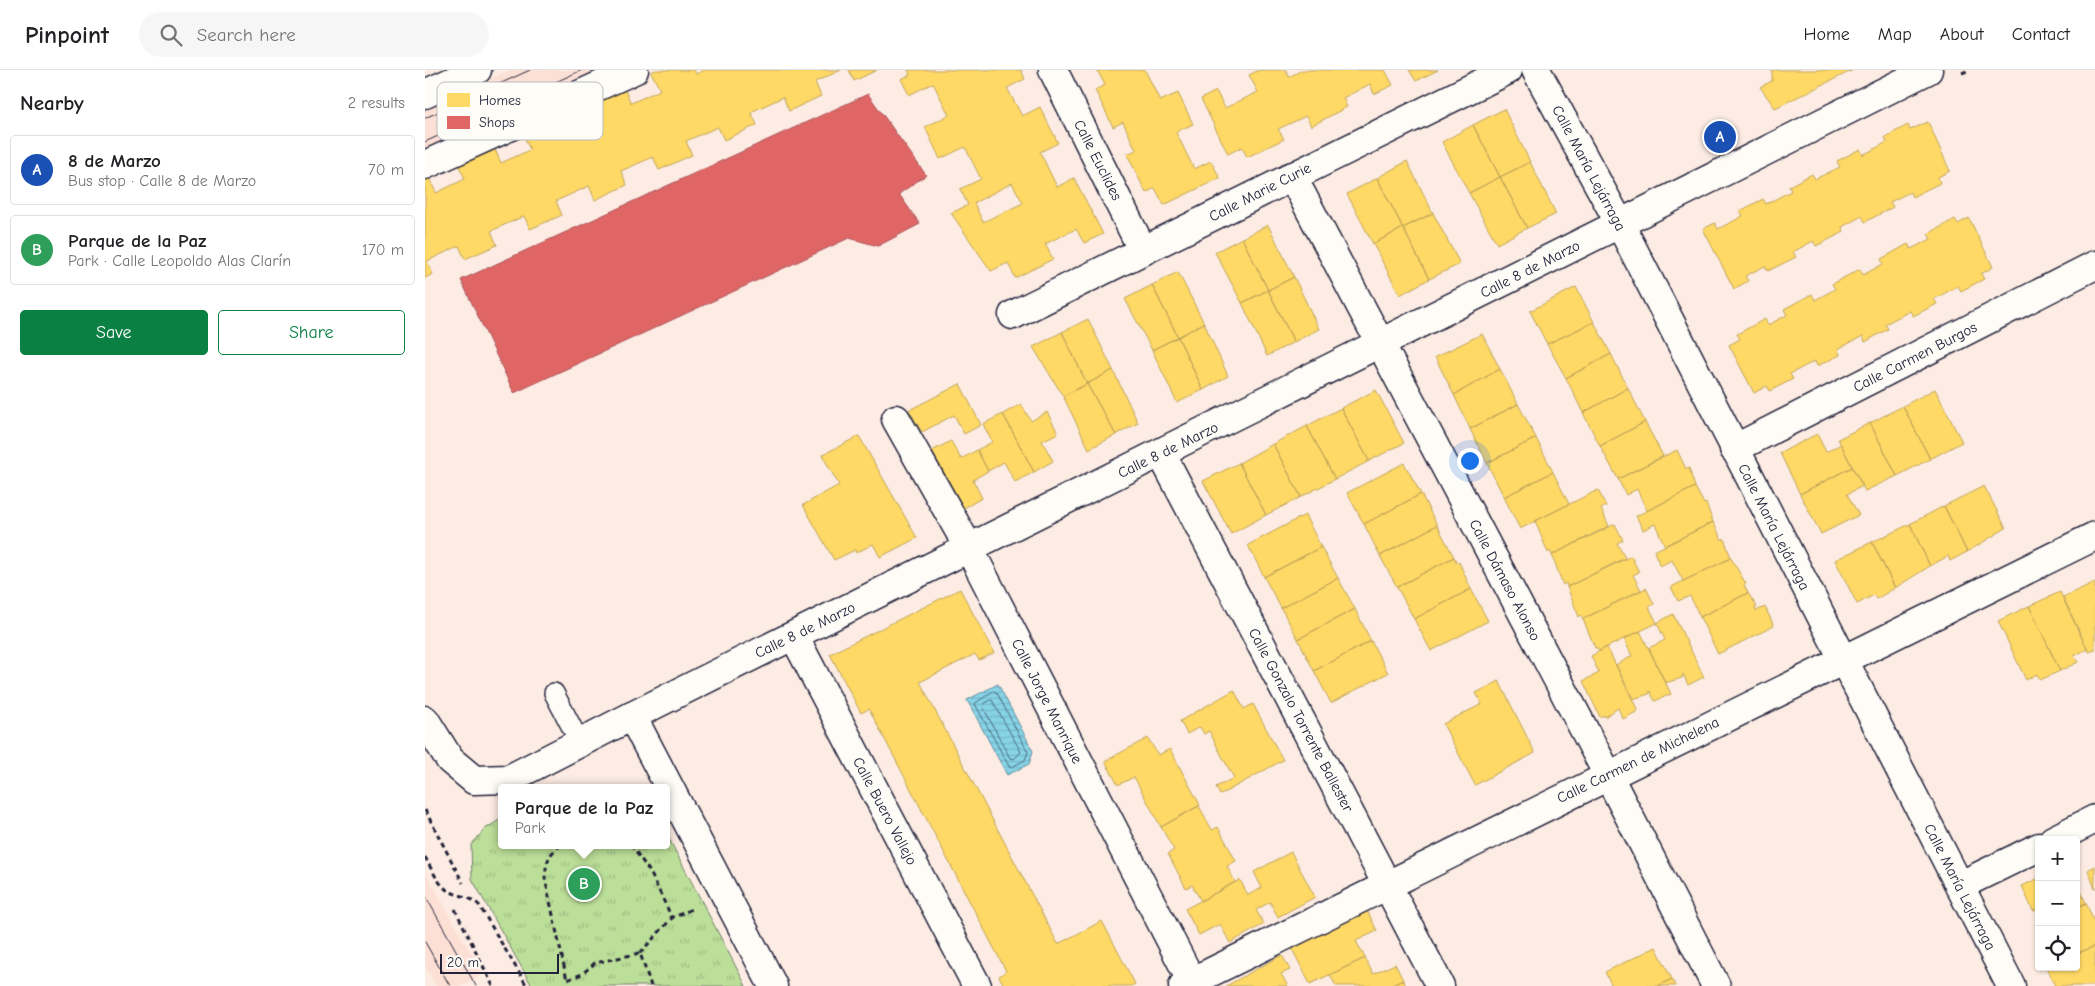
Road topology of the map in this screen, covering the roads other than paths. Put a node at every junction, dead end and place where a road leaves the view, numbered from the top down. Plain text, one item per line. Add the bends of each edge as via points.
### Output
1 (477, 70) edge
2 (634, 70) edge
3 (1053, 70) edge
4 (1508, 70) edge
5 (1536, 70) edge
6 (1928, 70) edge
7 (451, 82) edge
8 (603, 84) edge
9 (437, 88) edge
10 (425, 94) edge
11 (480, 140) edge
12 (425, 165) edge
13 (1292, 176) junction
14 (1620, 224) junction
15 (1143, 251) junction
16 (2095, 265) edge
17 (1013, 315) dead end
18 (1380, 344) junction
19 (896, 419) dead end
20 (1734, 449) junction
21 (1161, 453) junction
22 (2095, 536) edge
23 (969, 548) junction
24 (794, 636) junction
25 (1841, 659) junction
26 (554, 694) dead end
27 (632, 716) junction
28 (425, 720) edge
29 (580, 743) junction
30 (1608, 775) junction
31 (667, 784) edge
32 (670, 789) edge
33 (2095, 819) edge
34 (2061, 836) edge
35 (2035, 849) edge
36 (1387, 884) junction
37 (1959, 886) junction
38 (1190, 984) edge
39 (773, 986) edge
40 (977, 986) edge
41 (1440, 986) edge
42 (1716, 986) edge
43 (2011, 986) edge

1 - 7 street
2 - 8 street
3 - 15 street, Calle Euclides
4 - 13 street, Calle Marie Curie
5 - 14 street, Calle María Lejárraga
6 - 14 street, Calle 8 de Marzo
9 - 10 street
11 - 12 street
13 - 15 street, Calle Marie Curie
13 - 18 street, Calle Dámaso Alonso
14 - 18 street, Calle 8 de Marzo
14 - 20 street, Calle María Lejárraga
15 - 17 street, Calle Marie Curie
16 - 20 street, Calle Carmen Burgos
18 - 21 street, Calle 8 de Marzo
18 - 30 street, Calle Dámaso Alonso
19 - 23 street, Calle Jorge Manrique
20 - 25 street, Calle María Lejárraga
21 - 23 street, Calle 8 de Marzo
21 - 36 street, Calle Gonzalo Torrente Ballester
22 - 25 street, Calle Carmen de Michelena
23 - 24 street, Calle 8 de Marzo
23 - 38 street, Calle Jorge Manrique
24 - 27 street, Calle 8 de Marzo
24 - 40 street, Calle Buero Vallejo
25 - 30 street, Calle Carmen de Michelena
25 - 37 street, Calle María Lejárraga
26 - 29 lane
27 - 29 street, Calle 8 de Marzo
27 - 31 street
28 - 29 street, Calle 8 de Marzo via 450,760 474,780 509,779
30 - 36 street, Calle Carmen de Michelena
30 - 42 street, Calle Dámaso Alonso
32 - 39 street
33 - 34 street
35 - 37 street
36 - 38 street, Calle Carmen de Michelena
36 - 41 street, Calle Gonzalo Torrente Ballester
37 - 43 street, Calle María Lejárraga

